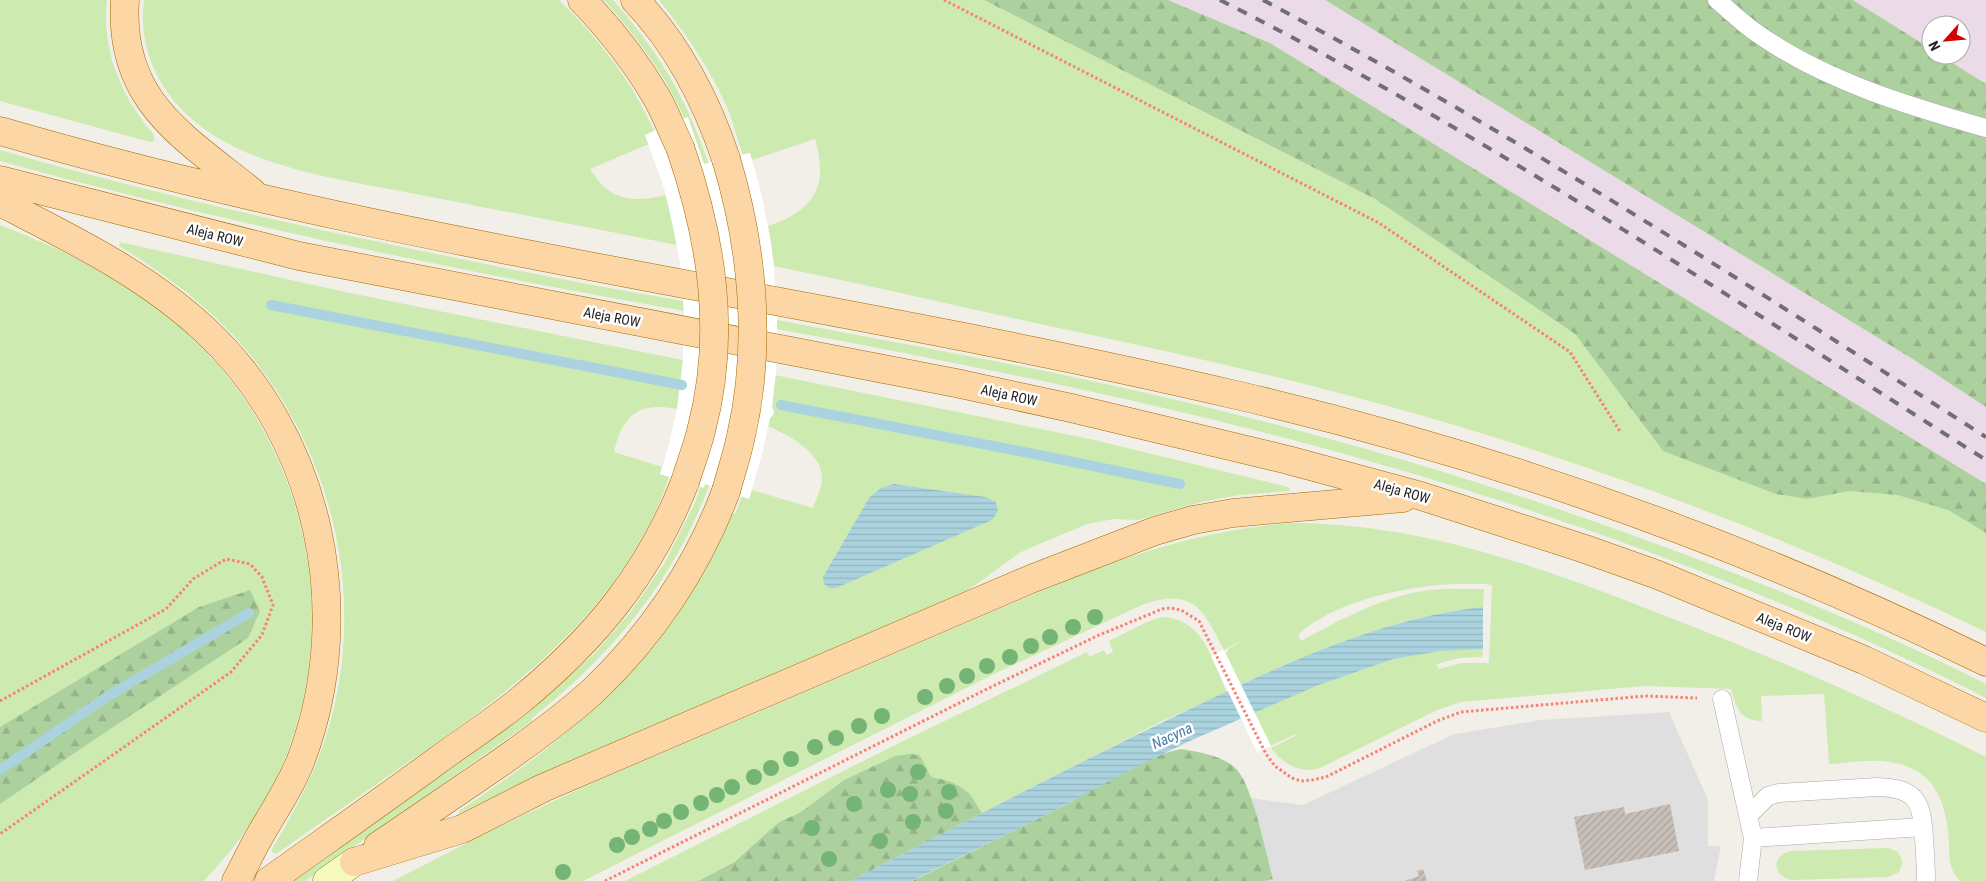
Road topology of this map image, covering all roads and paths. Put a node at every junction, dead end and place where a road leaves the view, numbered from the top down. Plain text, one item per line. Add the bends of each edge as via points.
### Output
1 (125, 0) edge
2 (582, 0) edge
3 (635, 0) edge
4 (944, 0) edge
5 (1717, 0) edge
6 (1986, 128) edge
7 (0, 131) edge
8 (0, 180) edge
9 (258, 197) junction
10 (0, 202) edge
11 (1621, 433) dead end
12 (1421, 496) junction
13 (1986, 662) edge
14 (1722, 699) joint
15 (0, 701) edge
16 (1986, 718) edge
17 (1748, 816) junction
18 (1923, 827) junction
19 (0, 834) edge
20 (1752, 838) junction
21 (354, 862) junction
22 (236, 881) edge
23 (269, 881) edge
24 (327, 881) edge
25 (605, 881) edge
26 (1748, 881) edge
27 (1926, 881) edge

1 - 9 main road via 128,50 138,81 152,104 168,124
2 - 23 main road, bridge via 611,30 658,100 680,147 705,231 711,270 714,332 701,431 685,482 655,547 631,586 564,662 517,703
3 - 21 main road, bridge via 667,39 714,123 742,219 753,325 749,391 742,435 726,491 685,576 664,610 593,691 540,735
4 - 11 path via 1379,223 1570,352
5 - 6 lane via 1757,33 1819,69 1898,102
7 - 9 main road
8 - 12 main road, Aleja ROW via 299,256 1080,410
9 - 13 main road via 472,242 1057,355 1278,405 1418,443 1567,489 1683,530 1828,588
10 - 22 main road via 106,256 158,291 206,330 243,371 273,415 298,464 315,515 326,576 327,634 323,677 302,758
12 - 16 main road, Aleja ROW via 1658,575 1864,660
12 - 21 main road via 1233,513 1155,531 1031,579 543,788 462,829
14 - 17 lane
14 - 25 path via 1645,696 1461,712 1326,776 1301,780 1275,766 1264,749 1203,625 1188,612 1156,610 989,688
15 - 19 path via 166,609 193,579 226,559 250,564 262,577 273,605 262,635 231,672
17 - 18 lane via 1768,796 1779,793 1892,787 1906,792 1918,802
17 - 20 lane
18 - 20 lane
18 - 27 lane
20 - 26 lane
21 - 24 main road

